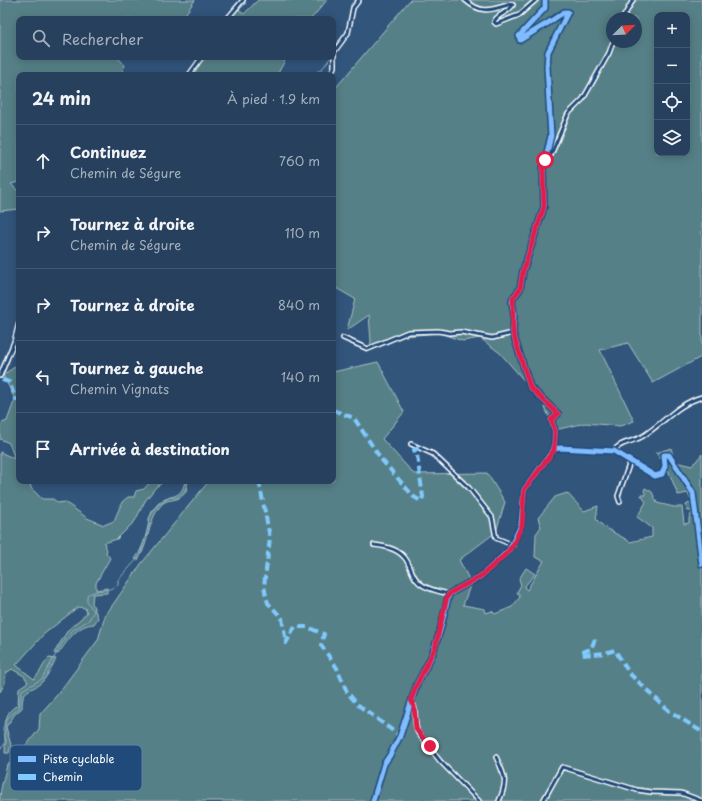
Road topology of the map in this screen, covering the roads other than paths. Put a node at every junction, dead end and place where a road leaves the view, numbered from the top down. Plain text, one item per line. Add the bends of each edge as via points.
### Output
1 (243, 0) edge
2 (359, 0) edge
3 (465, 0) edge
4 (536, 0) edge
5 (545, 0) edge
6 (633, 0) edge
7 (626, 12) edge
8 (230, 16) edge
9 (611, 48) edge
10 (336, 49) edge
11 (200, 60) edge
12 (334, 60) edge
13 (191, 72) edge
14 (332, 72) edge
15 (545, 160) junction
16 (513, 333) junction
17 (16, 334) edge
18 (343, 338) dead end
19 (0, 376) edge
20 (702, 397) edge
21 (411, 444) dead end
22 (554, 450) junction
23 (614, 451) junction
24 (630, 462) junction
25 (620, 502) dead end
26 (374, 545) dead end
27 (513, 545) junction
28 (702, 564) edge
29 (448, 594) junction
30 (411, 700) junction
31 (496, 757) dead end
32 (373, 801) edge
33 (479, 801) edge
34 (499, 801) edge
35 (543, 801) edge
36 (702, 801) edge

1 - 8 street
2 - 10 street via 351,14 348,33
3 - 4 street via 476,9 485,10 513,5 509,11 496,18 496,24 519,15
5 - 15 street via 545,8 521,33 519,39 568,12 548,52 551,136
6 - 7 street
9 - 15 street via 583,99 568,114 549,158
11 - 13 street
12 - 14 street
15 - 16 street via 544,207 523,271 520,289 513,298
16 - 18 street via 492,338 461,332 408,332 368,349
16 - 22 street via 530,387 558,414 551,420 555,431
17 - 19 street
20 - 23 street via 670,413 643,436 617,447
21 - 27 street via 433,454 469,488 492,517 496,538
22 - 23 street via 560,448
22 - 27 street via 524,490 522,525
23 - 24 street
24 - 25 street via 618,496
24 - 28 street via 658,476 665,469 664,455 669,455 693,493
26 - 29 street via 396,551 406,559 412,574 424,586
27 - 29 street via 481,576
29 - 30 street via 432,655
30 - 32 street via 400,736 380,772
30 - 33 street via 418,733 440,761
31 - 34 street via 505,775 504,789
35 - 36 street via 560,768 564,767 637,790 681,793

